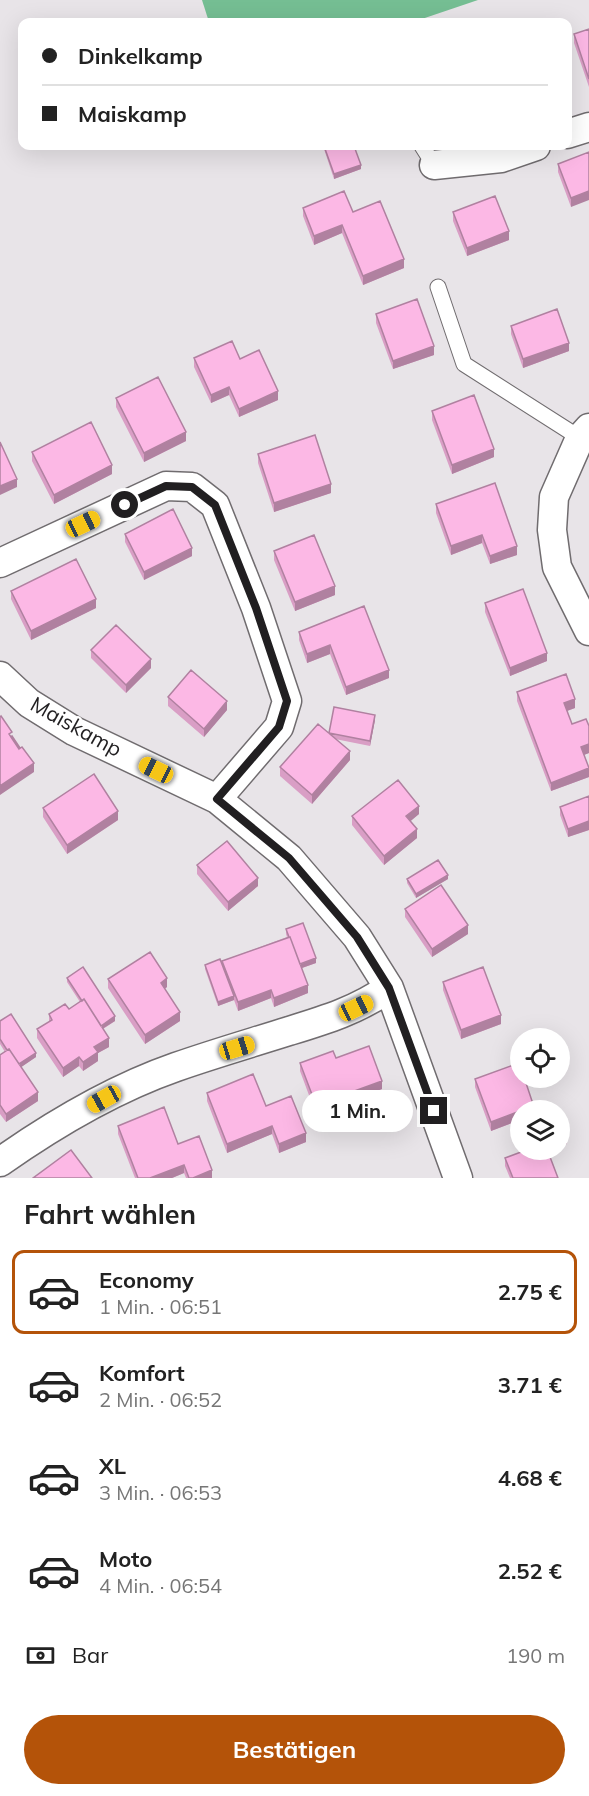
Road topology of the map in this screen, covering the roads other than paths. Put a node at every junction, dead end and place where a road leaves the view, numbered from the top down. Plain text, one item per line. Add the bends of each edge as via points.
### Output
1 (589, 127) edge
2 (572, 133) edge
3 (524, 150) edge
4 (428, 155) edge
5 (438, 287) dead end
6 (584, 433) edge
7 (0, 563) edge
8 (589, 631) edge
9 (0, 676) edge
10 (217, 799) junction
11 (389, 988) junction
12 (0, 1162) edge
13 (458, 1178) edge

1 - 2 street
3 - 4 street via 501,158
5 - 6 lane via 464,364
6 - 8 street via 554,497 552,530 557,567
7 - 10 street via 166,486 192,487 215,505 287,701 279,727
9 - 10 street, Maiskamp via 29,703 74,731
10 - 11 street, Maiskamp via 289,858 357,937
11 - 12 street via 342,1015 174,1068 104,1099 42,1132
11 - 13 street, Maiskamp

